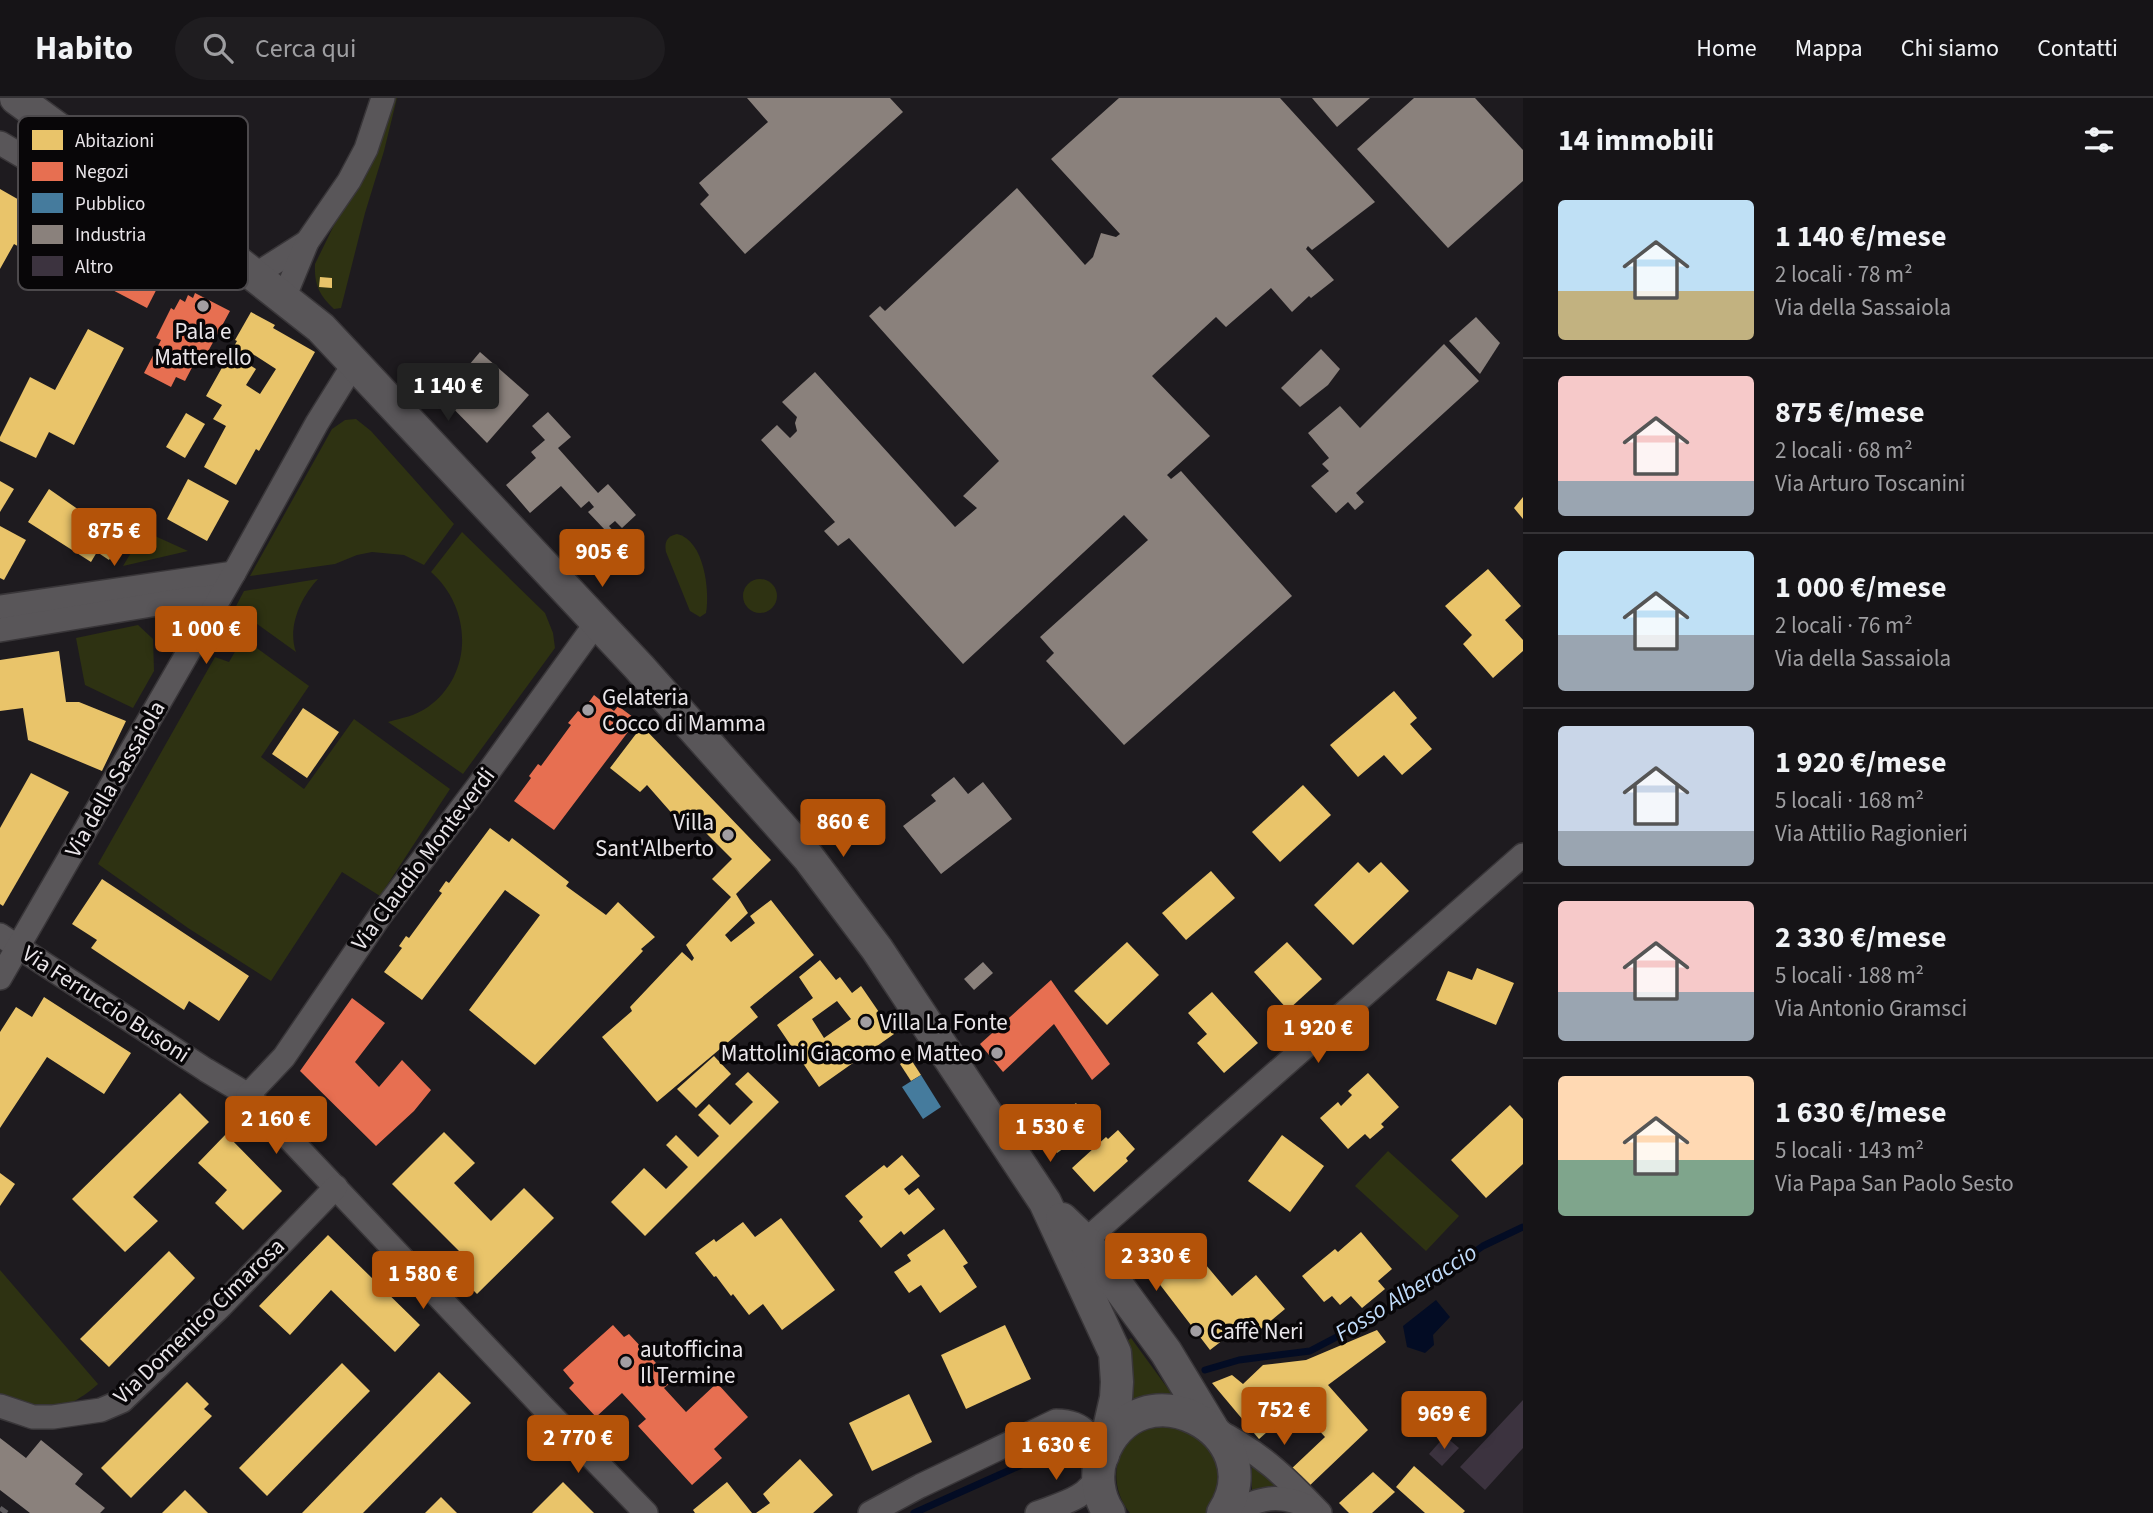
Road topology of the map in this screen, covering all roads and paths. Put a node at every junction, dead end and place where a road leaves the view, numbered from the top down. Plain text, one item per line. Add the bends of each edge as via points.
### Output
1 (16, 98) edge
2 (383, 98) edge
3 (41, 116) edge
4 (0, 144) edge
5 (18, 154) edge
6 (307, 242) junction
7 (248, 270) edge
8 (255, 275) junction
9 (284, 298) junction
10 (355, 362) junction
11 (234, 573) junction
12 (220, 597) junction
13 (0, 607) edge
14 (597, 622) junction
15 (0, 630) edge
16 (1523, 855) edge
17 (10, 941) edge
18 (0, 978) edge
19 (248, 1095) junction
20 (336, 1187) junction
21 (1045, 1202) junction
22 (1085, 1241) junction
23 (0, 1406) edge
24 (1212, 1428) junction
25 (1100, 1465) junction
26 (646, 1513) edge
27 (870, 1513) edge
28 (1037, 1513) edge
29 (1109, 1513) edge
30 (1223, 1513) edge
31 (1229, 1513) edge

1 - 3 main road
2 - 6 street via 366,149
4 - 5 street
6 - 8 street
6 - 9 street
7 - 8 main road
8 - 9 main road
9 - 10 main road
10 - 11 street, Via della Sassaiola
10 - 14 main road
11 - 12 street, Via della Sassaiola
11 - 13 street
12 - 15 street
12 - 17 street, Via della Sassaiola
14 - 19 street, Via Claudio Monteverdi via 366,934 284,1057
14 - 21 main road via 808,857 877,949
16 - 22 street
17 - 18 street, Via della Sassaiola
17 - 19 street, Via Ferruccio Busoni
19 - 20 street, Via Ferruccio Busoni
20 - 23 street, Via Domenico Cimarosa via 122,1401 108,1409 43,1418
20 - 26 street, Via Ferruccio Busoni
21 - 22 main road
21 - 25 main road via 1115,1353 1116,1398
22 - 24 main road via 1172,1360
24 - 25 main road via 1183,1412 1150,1412 1113,1435
24 - 30 main road via 1233,1466 1233,1488
24 - 31 street via 1256,1452 1320,1513 1279,1497
25 - 27 street via 1090,1435 1070,1422 1056,1421
25 - 28 street via 1094,1483 1083,1494
25 - 29 main road via 1101,1496

